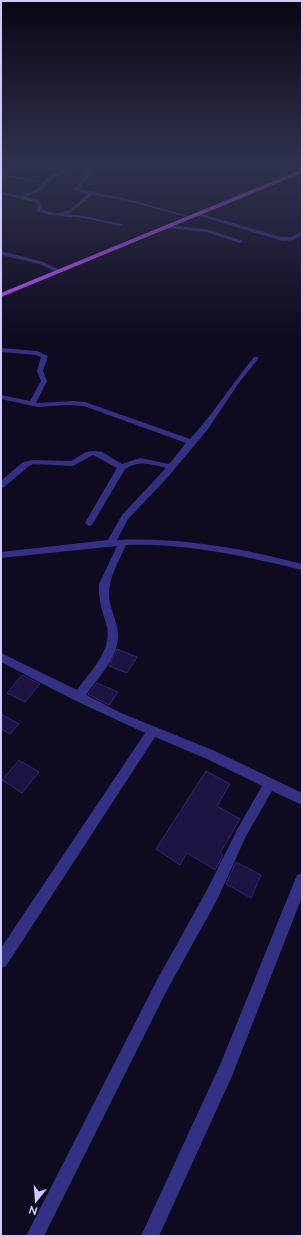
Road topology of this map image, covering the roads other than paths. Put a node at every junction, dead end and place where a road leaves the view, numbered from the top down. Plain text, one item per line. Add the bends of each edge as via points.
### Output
1 (101, 221) edge
2 (182, 221) edge
3 (221, 221) edge
4 (120, 225) dead end
5 (168, 227) junction
6 (302, 233) edge
7 (240, 241) dead end
8 (1, 253) edge
9 (59, 271) junction
10 (1, 295) edge
11 (1, 350) edge
12 (256, 358) dead end
13 (1, 397) edge
14 (32, 404) junction
15 (191, 442) junction
16 (122, 466) junction
17 (171, 467) junction
18 (1, 485) edge
19 (89, 523) dead end
20 (123, 542) junction
21 (112, 543) junction
22 (1, 555) edge
23 (302, 567) edge
24 (3, 662) edge
25 (78, 697) junction
26 (152, 731) junction
27 (270, 783) junction
28 (302, 799) edge
29 (302, 880) edge
30 (1, 961) edge
31 (34, 1236) edge
32 (150, 1236) edge

1 - 4 street
2 - 5 main road
3 - 6 street via 282,239 292,239
5 - 7 street via 206,232
5 - 9 main road
8 - 9 street via 41,263
9 - 10 main road
11 - 14 street via 45,356 40,371 44,382
12 - 15 street
13 - 14 street
14 - 15 street via 85,404
15 - 17 street
16 - 17 street via 138,460
16 - 18 street via 93,453 73,464 32,462
16 - 19 street
17 - 21 street via 125,517
20 - 21 street
20 - 23 street via 179,544
20 - 25 street via 103,591 113,641 110,651
21 - 22 street
24 - 25 street
25 - 26 street
26 - 27 street
26 - 30 street
27 - 28 street
27 - 31 street via 162,985
29 - 32 street via 226,1070

